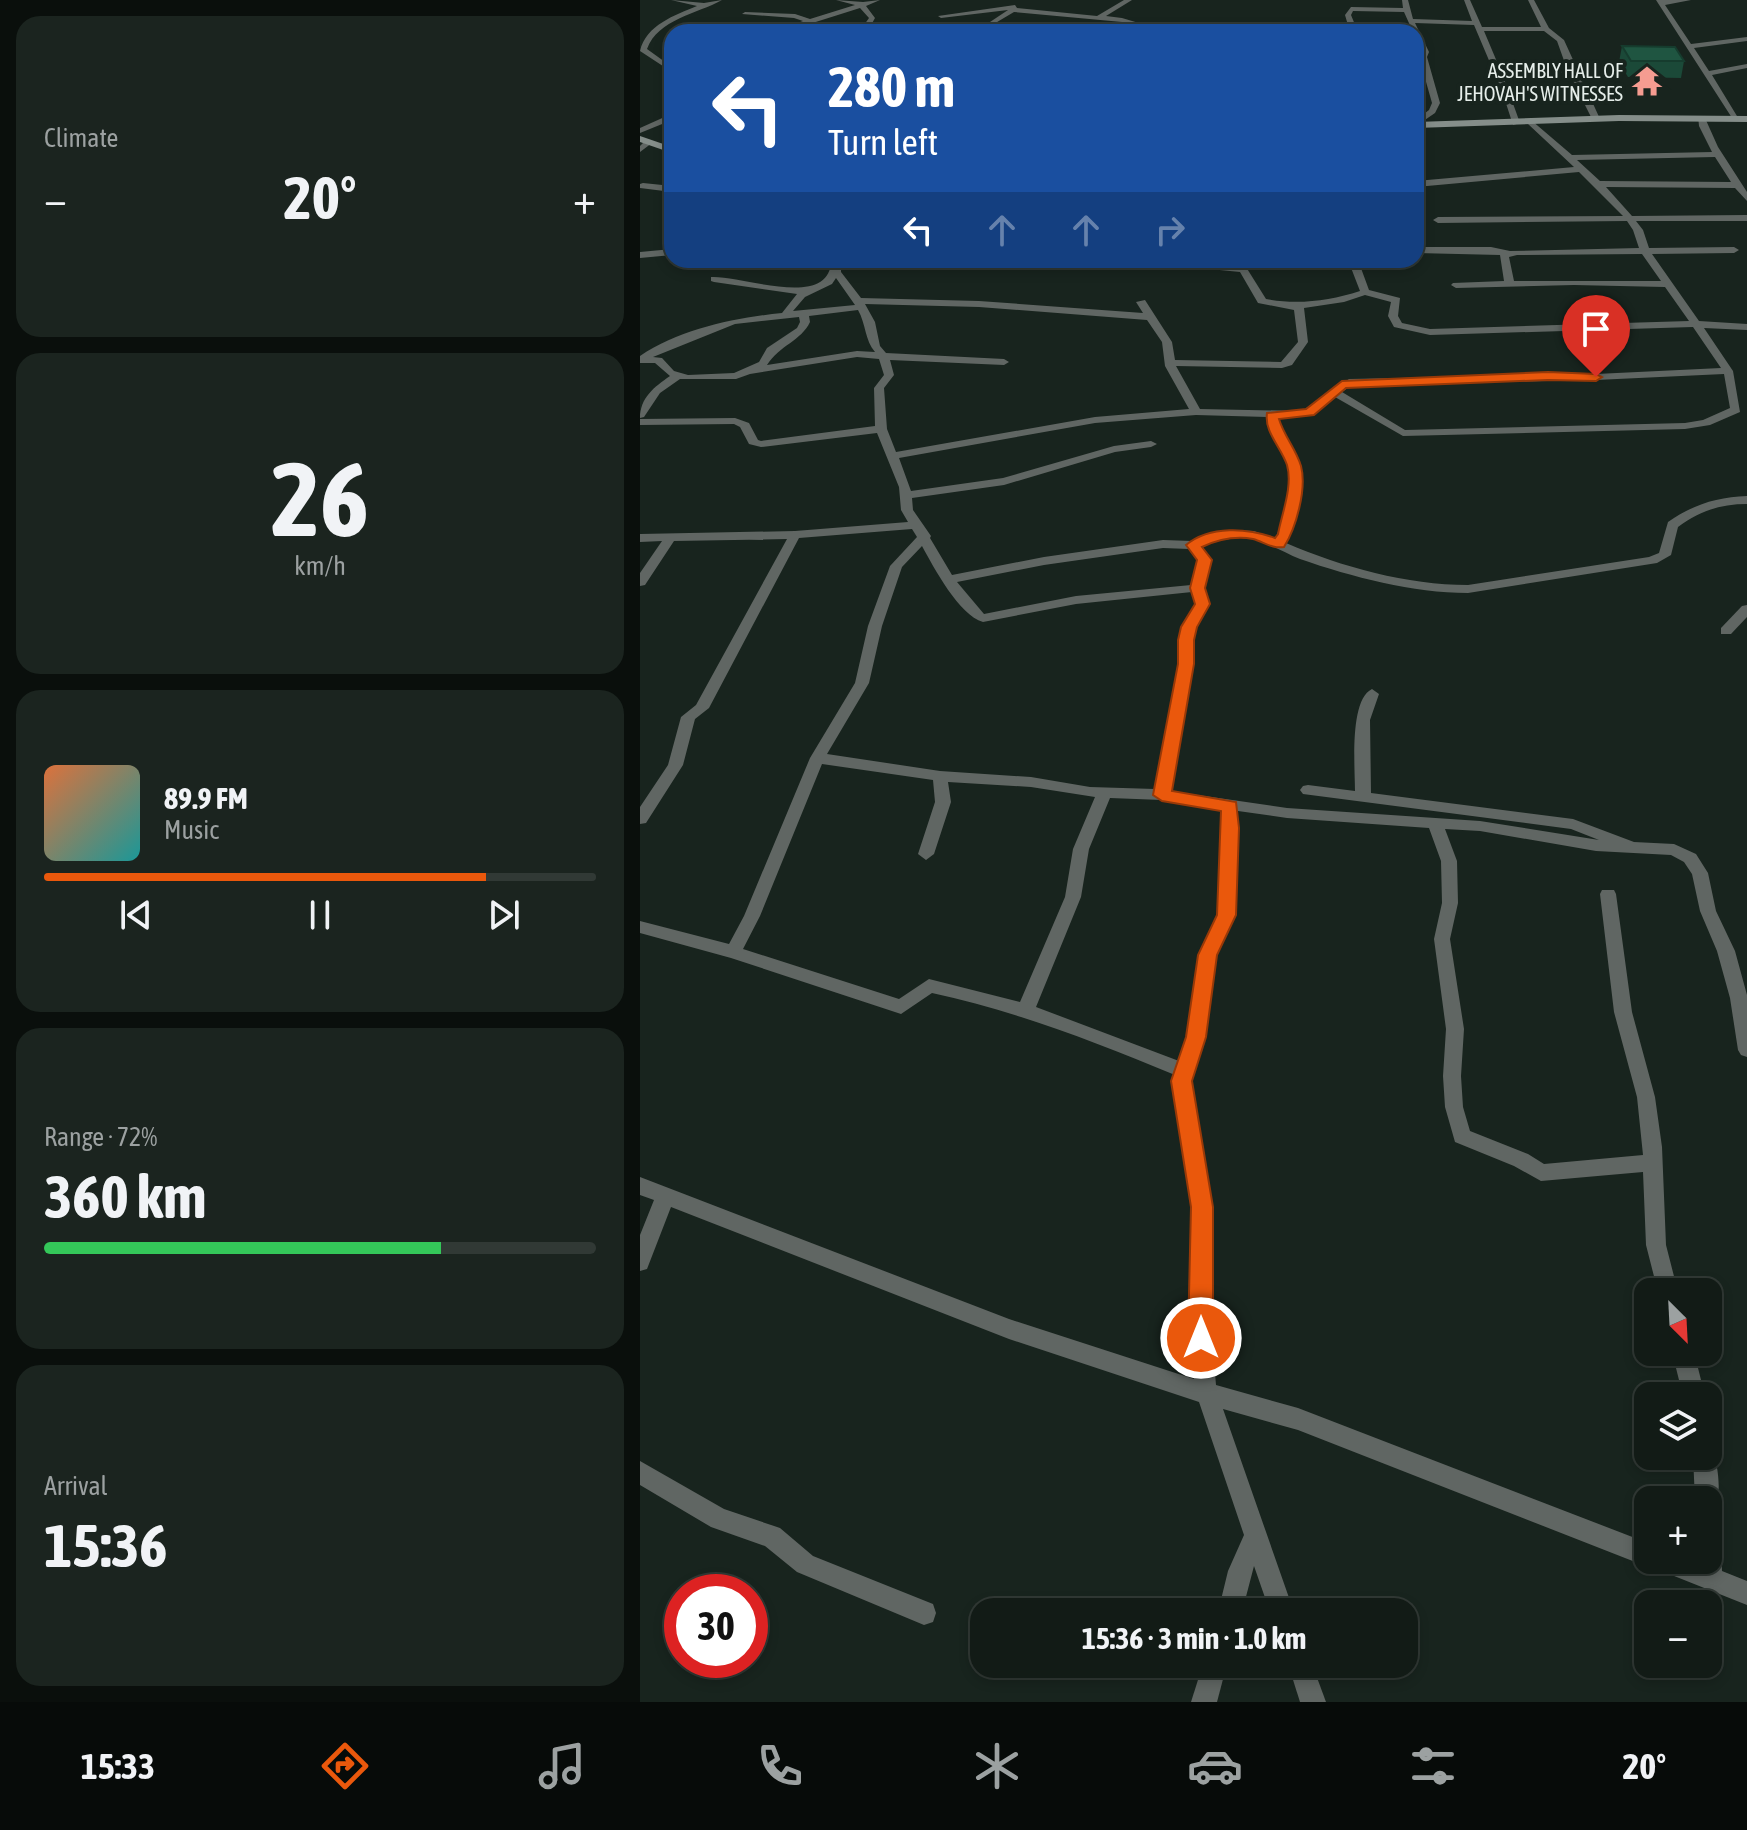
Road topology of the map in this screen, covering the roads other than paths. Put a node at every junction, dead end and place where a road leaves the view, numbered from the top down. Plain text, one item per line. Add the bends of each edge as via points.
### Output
1 (674, 0) edge
2 (719, 0) edge
3 (839, 0) edge
4 (877, 0) edge
5 (1021, 0) edge
6 (1129, 0) edge
7 (1352, 0) edge
8 (1405, 0) edge
9 (1467, 0) edge
10 (1531, 0) edge
11 (1688, 0) edge
12 (1661, 1) edge
13 (861, 4) junction
14 (704, 5) junction
15 (1014, 9) junction
16 (1351, 9) junction
17 (1406, 10) junction
18 (745, 14) dead end
19 (941, 16) dead end
20 (1100, 17) junction
21 (809, 21) junction
22 (1410, 21) junction
23 (800, 24) edge
24 (865, 24) edge
25 (990, 24) edge
26 (1139, 24) edge
27 (1351, 24) edge
28 (1412, 24) edge
29 (1479, 26) junction
30 (1546, 29) junction
31 (1747, 39) edge
32 (1689, 46) junction
33 (664, 63) edge
34 (1745, 68) edge
35 (1424, 71) edge
36 (1496, 71) junction
37 (1572, 71) junction
38 (1708, 73) junction
39 (1424, 118) edge
40 (1701, 118) junction
41 (1596, 119) junction
42 (1742, 119) edge
43 (664, 120) edge
44 (1531, 122) junction
45 (1516, 123) junction
46 (1424, 124) edge
47 (640, 131) edge
48 (643, 144) edge
49 (664, 148) edge
50 (1718, 154) junction
51 (1568, 158) junction
52 (1580, 169) junction
53 (1424, 183) edge
54 (1598, 184) junction
55 (1735, 185) junction
56 (641, 186) edge
57 (664, 188) edge
58 (1747, 198) edge
59 (1747, 218) edge
60 (1630, 219) junction
61 (1438, 220) dead end
62 (1424, 250) edge
63 (1734, 250) dead end
64 (1645, 251) junction
65 (664, 253) edge
66 (1507, 253) junction
67 (640, 255) edge
68 (835, 268) edge
69 (837, 268) edge
70 (1232, 268) edge
71 (1356, 268) edge
72 (714, 279) dead end
73 (1509, 281) dead end
74 (1667, 284) junction
75 (1456, 285) dead end
76 (806, 292) junction
77 (1365, 292) junction
78 (1141, 302) dead end
79 (859, 304) junction
80 (1294, 306) junction
81 (803, 314) junction
82 (785, 315) junction
83 (1151, 317) junction
84 (1696, 324) junction
85 (1747, 327) edge
86 (883, 356) junction
87 (640, 360) edge
88 (1004, 362) dead end
89 (1170, 364) junction
90 (753, 371) junction
91 (1728, 371) junction
92 (678, 376) junction
93 (1334, 392) junction
94 (1196, 412) junction
95 (640, 415) edge
96 (1272, 416) junction
97 (640, 422) edge
98 (881, 429) junction
99 (1151, 444) dead end
100 (893, 456) junction
101 (907, 495) junction
102 (1747, 500) edge
103 (921, 531) junction
104 (795, 535) junction
105 (671, 537) junction
106 (640, 538) edge
107 (1279, 544) junction
108 (1193, 545) junction
109 (948, 580) junction
110 (640, 582) edge
111 (1197, 588) junction
112 (1747, 609) edge
113 (1726, 631) dead end
114 (1372, 694) dead end
115 (817, 758) junction
116 (940, 776) junction
117 (1308, 790) dead end
118 (1105, 792) junction
119 (1162, 795) junction
120 (1363, 798) junction
121 (1230, 806) junction
122 (640, 819) edge
123 (1435, 822) junction
124 (1636, 848) junction
125 (926, 854) dead end
126 (1608, 894) dead end
127 (640, 927) edge
128 (733, 952) junction
129 (1026, 1010) junction
130 (1747, 1050) edge
131 (1183, 1070) junction
132 (1652, 1163) junction
133 (640, 1186) edge
134 (665, 1196) junction
135 (640, 1262) edge
136 (1664, 1278) edge
137 (1206, 1391) junction
138 (640, 1472) edge
139 (1256, 1534) junction
140 (1634, 1550) edge
141 (1697, 1574) edge
142 (1710, 1574) edge
143 (1710, 1579) junction
144 (1747, 1593) edge
145 (1233, 1598) edge
146 (1277, 1598) edge
147 (924, 1613) dead end
148 (1211, 1678) edge
149 (1305, 1678) edge
150 (1204, 1702) edge
151 (1313, 1702) edge

1 - 14 street
2 - 14 street
3 - 13 street
4 - 13 street
5 - 15 street
6 - 20 street
7 - 16 street
8 - 17 street
9 - 29 street
10 - 30 street
11 - 12 street
12 - 32 street
13 - 21 street
13 - 24 street via 872,18
14 - 33 street via 663,24 645,41 643,50
15 - 19 street
15 - 20 street
15 - 25 street
16 - 17 street
16 - 27 street
17 - 22 street
18 - 21 street
20 - 26 street
21 - 23 street
22 - 28 street
22 - 29 street
29 - 30 street
29 - 36 street
30 - 37 street via 1560,40
31 - 32 street
32 - 38 street
34 - 38 street
35 - 39 street via 1436,103
36 - 37 street
36 - 45 street
37 - 41 street
38 - 42 street
40 - 41 street
40 - 42 street
40 - 50 street
41 - 44 street
43 - 47 street
44 - 45 street
44 - 51 street
45 - 46 street
48 - 49 street
50 - 51 street
50 - 55 street
51 - 52 street
52 - 53 street
52 - 54 street
54 - 55 street
54 - 60 street
55 - 58 street
56 - 57 street
59 - 60 street
60 - 61 street
60 - 64 street
62 - 66 street
63 - 64 street
64 - 66 street
64 - 74 street
65 - 67 street
66 - 73 street
68 - 76 street via 829,282
69 - 79 street
70 - 80 street via 1243,269 1262,301
71 - 77 street
72 - 76 street
74 - 75 street
74 - 84 street
76 - 82 street
77 - 80 street
77 - 84 street via 1396,300 1393,316 1398,325 1430,332
78 - 83 street
79 - 81 street
79 - 83 street via 979,304
79 - 86 street
80 - 89 street via 1301,312 1303,342 1288,363
81 - 82 street
81 - 90 street via 801,330 773,348
82 - 87 street via 714,327
83 - 89 street via 1167,342
84 - 85 street
84 - 91 street
86 - 88 street
86 - 90 street via 829,357
86 - 98 street via 889,377 879,388
87 - 92 street via 658,360
89 - 94 street
90 - 92 street via 722,378
91 - 93 street via 1356,382
91 - 93 street via 1736,410 1685,426 1403,433
92 - 95 street via 656,391
93 - 96 street via 1310,413
94 - 96 street
94 - 100 street via 1071,423
96 - 107 street via 1294,466 1295,485
97 - 98 street via 735,421 761,444
98 - 100 street
99 - 101 street via 1094,454 1004,481
100 - 101 street
101 - 103 street via 907,510
102 - 107 street via 1699,507 1683,516 1672,525 1665,555 1652,560 1468,589 1360,573
103 - 104 street
103 - 109 street
103 - 115 street via 896,566 862,683
104 - 105 street
104 - 122 street via 702,708 688,717 675,765
105 - 106 street
105 - 110 street
107 - 108 street via 1236,534
108 - 109 street via 1163,544 1044,561
108 - 111 street via 1205,560
109 - 111 street via 983,618 1076,600
111 - 119 street via 1202,604 1186,640
112 - 113 street
114 - 120 street via 1363,720
115 - 116 street
115 - 128 street
116 - 118 street
116 - 125 street via 943,802
117 - 120 street
118 - 119 street
118 - 129 street via 1081,849 1073,897
119 - 121 street
120 - 124 street via 1573,824
121 - 123 street
121 - 131 street via 1226,915 1207,955 1196,1037
123 - 124 street
123 - 132 street via 1449,861 1450,903 1442,939 1455,1029 1454,1107 1462,1136 1541,1173
124 - 130 street via 1674,850 1696,863 1739,998
126 - 132 street via 1623,1012 1646,1097
127 - 128 street
128 - 129 street via 901,1007 929,986
129 - 131 street
131 - 137 street via 1202,1207
132 - 136 street via 1656,1245
133 - 134 street
134 - 135 street
134 - 137 street via 1009,1329
137 - 139 street
137 - 140 street via 1298,1419
138 - 147 street via 719,1519 772,1536 805,1564
139 - 145 street
139 - 146 street
141 - 143 street
142 - 143 street
143 - 144 street
148 - 150 street
149 - 151 street

